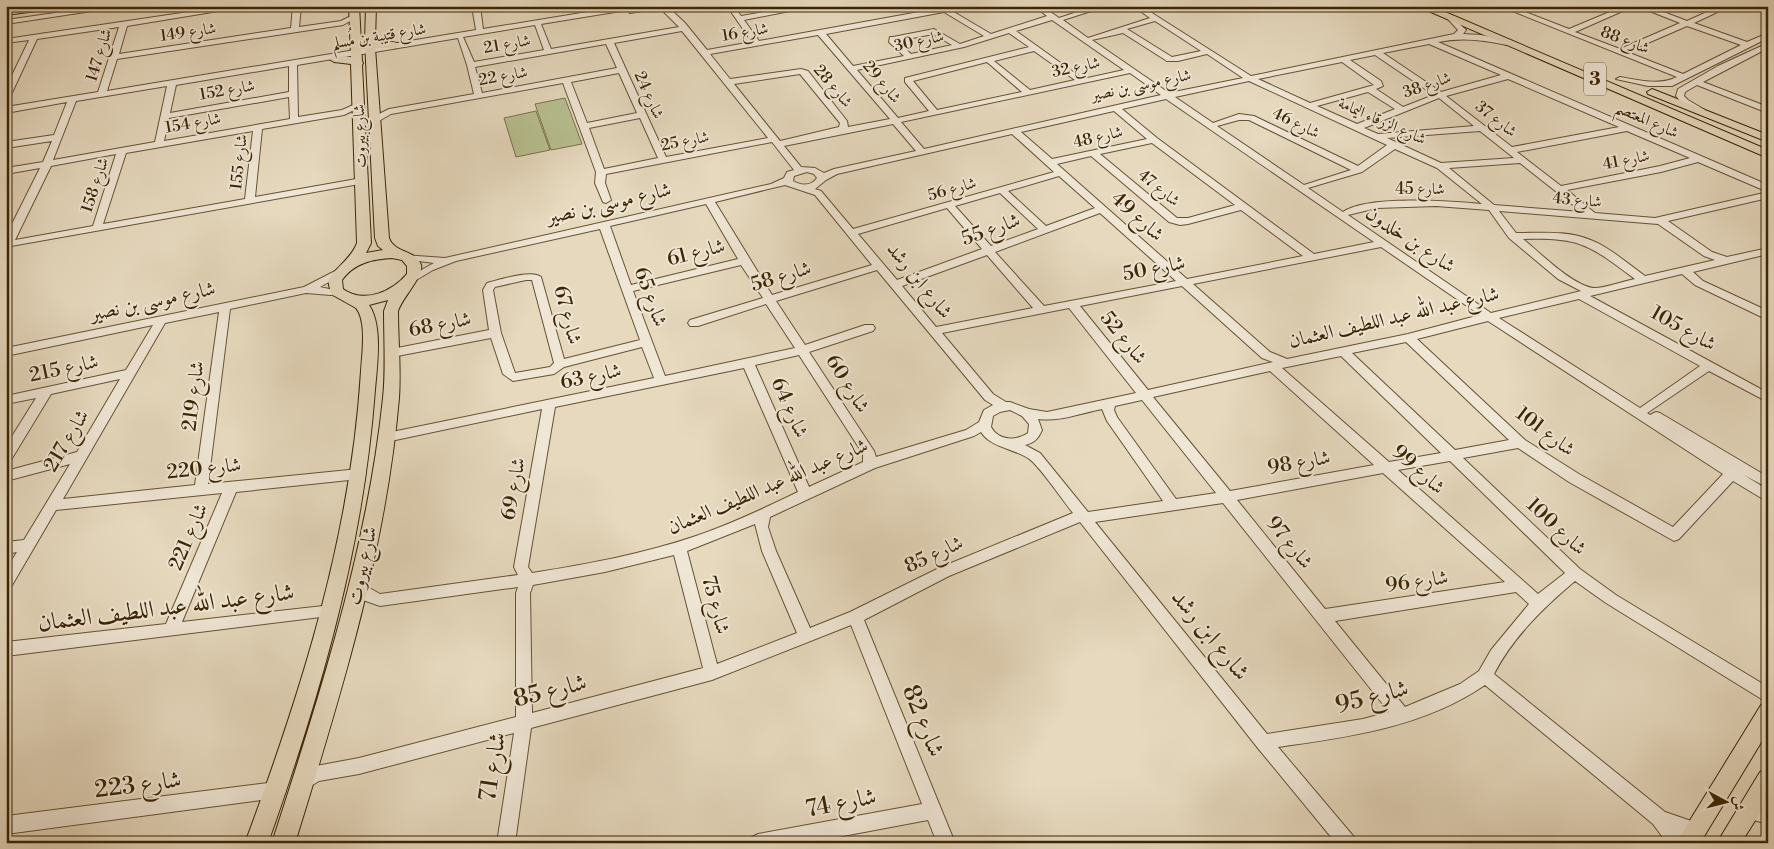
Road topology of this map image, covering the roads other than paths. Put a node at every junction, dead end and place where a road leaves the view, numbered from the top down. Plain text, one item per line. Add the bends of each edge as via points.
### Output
1 (51, 6) edge
2 (122, 6) edge
3 (167, 6) edge
4 (246, 6) edge
5 (297, 6) edge
6 (371, 6) edge
7 (476, 6) edge
8 (638, 6) edge
9 (730, 6) edge
10 (812, 6) edge
11 (966, 6) edge
12 (1037, 6) edge
13 (1045, 6) edge
14 (1104, 6) edge
15 (1136, 6) edge
16 (1422, 6) edge
17 (1440, 6) edge
18 (1503, 6) edge
19 (1523, 6) edge
20 (1631, 6) edge
21 (1640, 6) edge
22 (1727, 6) edge
23 (1755, 6) edge
24 (956, 7) edge
25 (665, 8) edge
26 (946, 10) junction
27 (1513, 10) junction
28 (1768, 10) edge
29 (355, 11) edge
30 (6, 12) edge
31 (1052, 17) junction
32 (165, 18) junction
33 (739, 18) junction
34 (1063, 18) junction
35 (1451, 18) junction
36 (1155, 19) junction
37 (6, 22) edge
38 (1686, 23) junction
39 (124, 24) junction
40 (538, 26) junction
41 (684, 28) junction
42 (295, 30) junction
43 (1010, 30) junction
44 (1124, 30) junction
45 (480, 32) junction
46 (1568, 32) junction
47 (821, 33) junction
48 (1768, 35) edge
49 (1457, 36) junction
50 (34, 37) junction
51 (991, 37) junction
52 (461, 38) junction
53 (1092, 38) junction
54 (6, 41) edge
55 (609, 41) junction
56 (1431, 42) junction
57 (1507, 43) junction
58 (757, 44) junction
59 (1747, 45) junction
60 (958, 46) junction
61 (1767, 47) edge
62 (391, 48) junction
63 (1035, 48) junction
64 (371, 51) junction
65 (548, 51) junction
66 (357, 52) junction
67 (1206, 52) junction
68 (1376, 52) junction
69 (1620, 52) junction
70 (705, 53) junction
71 (336, 56) junction
72 (113, 57) junction
73 (910, 57) junction
74 (1344, 59) junction
75 (1718, 59) junction
76 (990, 61) junction
77 (1709, 63) junction
78 (293, 65) junction
79 (470, 65) junction
80 (1725, 66) junction
81 (852, 69) junction
82 (622, 70) junction
83 (1130, 70) junction
84 (18, 73) junction
85 (6, 74) edge
86 (1508, 76) junction
87 (1682, 76) junction
88 (1249, 78) junction
89 (1620, 79) junction
90 (566, 80) junction
91 (1081, 81) junction
92 (727, 82) junction
93 (1697, 82) junction
94 (1672, 83) junction
95 (172, 84) junction
96 (1686, 88) junction
97 (1370, 90) junction
98 (1029, 93) junction
99 (102, 94) junction
100 (294, 94) junction
101 (478, 95) junction
102 (1170, 95) junction
103 (1440, 95) junction
104 (6, 98) edge
105 (73, 99) junction
106 (1309, 106) junction
107 (1115, 107) junction
108 (1766, 108) edge
109 (6, 110) edge
110 (360, 110) junction
111 (1402, 110) junction
112 (1702, 112) junction
113 (935, 113) junction
114 (374, 115) junction
115 (641, 115) junction
116 (166, 116) junction
117 (294, 121) junction
118 (896, 121) junction
119 (1217, 123) junction
120 (584, 126) junction
121 (258, 127) junction
122 (1358, 127) junction
123 (1483, 128) junction
124 (1628, 128) junction
125 (1013, 130) junction
126 (839, 131) junction
127 (1378, 136) junction
128 (59, 137) junction
129 (1768, 139) edge
130 (1154, 140) junction
131 (777, 142) junction
132 (1395, 144) junction
133 (6, 145) edge
134 (159, 145) junction
135 (375, 145) junction
136 (361, 147) junction
137 (1511, 150) junction
138 (122, 151) junction
139 (921, 151) junction
140 (1093, 153) junction
141 (1768, 154) edge
142 (1699, 159) junction
143 (663, 160) junction
144 (1524, 160) junction
145 (1048, 163) junction
146 (47, 164) junction
147 (1440, 166) junction
148 (799, 170) junction
149 (1359, 170) junction
150 (6, 171) edge
151 (600, 172) junction
152 (1060, 173) junction
153 (819, 182) junction
154 (790, 183) junction
155 (362, 184) junction
156 (1308, 185) junction
157 (1559, 188) junction
158 (1768, 188) edge
159 (1002, 190) junction
160 (1768, 195) edge
161 (250, 200) junction
162 (606, 200) dead end
163 (709, 201) junction
164 (949, 205) junction
165 (1244, 206) junction
166 (1492, 208) junction
167 (1100, 210) junction
168 (1348, 212) junction
169 (380, 214) junction
170 (1593, 216) junction
171 (1659, 220) junction
172 (604, 225) junction
173 (97, 228) junction
174 (1045, 230) junction
175 (852, 232) junction
176 (1513, 236) junction
177 (8, 242) edge
178 (1382, 244) junction
179 (990, 251) junction
180 (1765, 253) edge
181 (402, 256) junction
182 (1311, 257) junction
183 (454, 259) junction
184 (744, 261) junction
185 (1727, 261) junction
186 (879, 266) junction
187 (347, 267) junction
188 (1685, 270) junction
189 (1643, 280) junction
190 (408, 282) junction
191 (1183, 283) junction
192 (895, 285) junction
193 (627, 289) junction
194 (306, 290) junction
195 (1594, 292) junction
196 (1580, 295) junction
197 (346, 297) junction
198 (770, 300) junction
199 (1072, 304) junction
200 (225, 306) junction
201 (1041, 310) junction
202 (1494, 316) junction
203 (1768, 316) edge
204 (162, 319) junction
205 (694, 323) dead end
206 (869, 328) dead end
207 (933, 331) junction
208 (495, 333) junction
209 (1408, 338) junction
210 (646, 342) junction
211 (803, 350) junction
212 (7, 352) edge
213 (1344, 352) junction
214 (392, 353) junction
215 (748, 363) junction
216 (1286, 363) junction
217 (560, 364) junction
218 (1272, 366) junction
219 (1710, 366) junction
220 (130, 373) junction
221 (392, 376) junction
222 (368, 381) junction
223 (661, 382) junction
224 (46, 392) junction
225 (1145, 395) junction
226 (391, 397) junction
227 (1768, 398) edge
228 (6, 400) edge
229 (1110, 403) junction
230 (367, 404) junction
231 (549, 405) junction
232 (998, 408) junction
233 (1646, 410) junction
234 (1027, 413) junction
235 (984, 425) junction
236 (1031, 436) junction
237 (386, 437) junction
238 (1520, 443) junction
239 (1012, 444) junction
240 (1452, 455) junction
241 (81, 456) junction
242 (1035, 456) junction
243 (6, 457) edge
244 (870, 465) junction
245 (1385, 468) junction
246 (359, 474) junction
247 (1731, 474) junction
248 (6, 476) edge
249 (1768, 483) edge
250 (231, 487) junction
251 (201, 490) junction
252 (806, 495) junction
253 (1768, 496) edge
254 (1226, 497) junction
255 (52, 504) junction
256 (1173, 505) junction
257 (764, 515) junction
258 (1084, 517) junction
259 (29, 545) junction
260 (6, 548) edge
261 (679, 548) junction
262 (1575, 573) junction
263 (528, 579) junction
264 (6, 583) edge
265 (1518, 586) junction
266 (359, 588) junction
267 (1538, 603) junction
268 (332, 611) junction
269 (1323, 616) junction
270 (855, 617) junction
271 (171, 630) junction
272 (806, 637) junction
273 (6, 649) edge
274 (712, 673) junction
275 (1485, 676) junction
276 (333, 683) junction
277 (311, 688) junction
278 (1768, 696) edge
279 (1768, 712) edge
280 (324, 715) junction
281 (1402, 716) junction
282 (301, 717) junction
283 (524, 722) junction
284 (1264, 742) junction
285 (302, 787) junction
286 (275, 792) junction
287 (1762, 802) edge
288 (933, 810) junction
289 (6, 825) edge
290 (1687, 839) edge
291 (256, 843) edge
292 (283, 843) edge
293 (506, 843) edge
294 (758, 843) edge
295 (946, 843) edge
296 (1348, 843) edge
297 (1728, 843) edge

1 - 30 highway
2 - 37 street
3 - 32 street
4 - 32 street
5 - 42 street
6 - 64 main road, شارع بيروت
7 - 45 street
8 - 45 street, شارع قتيبة بن مُسلم
9 - 33 street
10 - 33 street
11 - 24 street, شارع 16
12 - 31 street, شارع بن خلدون
13 - 34 street, شارع بن خلدون
14 - 34 street
15 - 36 street, شارع الزرقاء اليمامة
16 - 35 main road, 3
17 - 89 main road, 3
18 - 27 street, شارع 88
19 - 27 street
20 - 46 street
21 - 38 street
22 - 38 street
23 - 28 street
24 - 26 street, شارع 16
25 - 40 street, شارع قتيبة بن مُسلم
25 - 41 street
26 - 47 street, شارع 16
26 - 51 street, شارع 30
27 - 46 street, شارع 88
29 - 42 street, شارع 149 via 345,22
29 - 66 main road, شارع بيروت
31 - 43 street, شارع 30
31 - 83 street, شارع بن خلدون
32 - 39 street
33 - 58 street
34 - 53 street, شارع بن خلدون
35 - 49 street via 1462,30
35 - 57 main road, 3
36 - 44 street via 1122,28
36 - 67 street, شارع الزرقاء اليمامة
38 - 59 street
38 - 69 street
39 - 50 street
39 - 72 street, شارع 147
40 - 52 street, شارع قتيبة بن مُسلم
40 - 65 street, شارع 21
41 - 55 street, شارع 21
41 - 70 street
42 - 72 street, شارع 149
43 - 51 street, شارع 30
43 - 63 street
44 - 53 street
44 - 67 street via 1174,60
45 - 62 street, شارع قتيبة بن مُسلم
46 - 69 street, شارع 88
47 - 58 street, شارع 16
47 - 81 street, شارع 29
48 - 59 street
49 - 56 street, شارع موسى بن نصير
49 - 57 street, شارع موسى بن نصير
50 - 54 street
50 - 84 street
51 - 60 street, شارع 30
52 - 62 street, شارع قتيبة بن مُسلم
52 - 79 street
53 - 102 street, شارع بن خلدون
55 - 65 street, شارع 21
55 - 82 street, شارع 24
56 - 68 street, شارع موسى بن نصير
56 - 86 street, شارع المعتصم
57 - 141 main road, 3
58 - 70 street, شارع 16
59 - 75 street
60 - 73 street, شارع 30
60 - 73 street via 934,32 893,39
61 - 80 street
62 - 64 main road via 378,45
62 - 64 main road via 376,55
63 - 76 street, شارع 32
63 - 91 street
64 - 66 street, شارع قتيبة بن مُسلم
64 - 114 main road, شارع بيروت
65 - 79 street, شارع 21
66 - 71 main road via 348,59
66 - 71 main road via 350,48
66 - 110 main road, شارع بيروت
67 - 88 street, شارع الزرقاء اليمامة
68 - 74 street, شارع موسى بن نصير
68 - 103 street, شارع 37
69 - 87 street, شارع 88
70 - 92 street
71 - 78 street, شارع قتيبة بن مُسلم
71 - 99 street, شارع قتيبة بن مُسلم
72 - 99 street, شارع 147
73 - 81 street, شارع 30
74 - 88 street, شارع موسى بن نصير
74 - 97 street via 1380,85
75 - 77 street
75 - 80 street
76 - 98 street, شارع 32
76 - 113 street, شارع 32 via 908,80
77 - 80 street
77 - 87 street
78 - 95 street, شارع قتيبة بن مُسلم
78 - 100 street
79 - 101 street
80 - 93 street
81 - 118 street, شارع 29
82 - 90 street, شارع 22
82 - 115 street, شارع 24
83 - 91 street, شارع 32
83 - 102 street, شارع بن خلدون
84 - 85 street
84 - 104 street
86 - 103 street, شارع 38
86 - 124 street, شارع المعتصم
87 - 94 street
88 - 102 street, شارع موسى بن نصير
88 - 106 street, شارع الزرقاء اليمامة
89 - 94 street via 1661,85
89 - 112 main road, 3
90 - 101 street, شارع 22
90 - 120 street
91 - 98 street, شارع 32
92 - 126 street, شارع 28 via 793,71 805,73 844,123
92 - 131 street
93 - 96 street
93 - 108 street
94 - 96 street
95 - 99 street, شارع قتيبة بن مُسلم
95 - 116 street
96 - 112 street via 1680,93 1681,98
97 - 106 street
97 - 111 street
98 - 113 street, شارع 32
99 - 105 street, شارع قتيبة بن مُسلم
100 - 116 street, شارع 152
100 - 117 street
101 - 114 street, شارع 22
102 - 107 street, شارع موسى بن نصير
102 - 119 street, شارع بن خلدون
102 - 178 street, شارع بن خلدون
103 - 111 street, شارع 38
103 - 123 street, شارع 37
105 - 109 street, شارع قتيبة بن مُسلم
105 - 128 street
106 - 122 street, شارع الزرقاء اليمامة
107 - 125 street, شارع موسى بن نصير
107 - 130 street, شارع 47
110 - 117 street, شارع 154
110 - 136 main road, شارع بيروت
111 - 122 street, شارع 38
112 - 129 main road, 3
113 - 118 street, شارع 32
114 - 135 main road, شارع بيروت
115 - 120 street
115 - 143 street, شارع 24
116 - 134 street
117 - 121 street, شارع 154
118 - 126 street, شارع 32
118 - 139 street, شارع 29
119 - 149 street, شارع 46 via 1239,117 1251,118
119 - 156 street, شارع بن خلدون
120 - 151 street
121 - 134 street, شارع 154
121 - 161 street, شارع 155
122 - 127 street, شارع الزرقاء اليمامة
123 - 127 street
123 - 137 street, شارع 37
124 - 137 street, شارع 41
124 - 142 street, شارع المعتصم
125 - 139 street, شارع موسى بن نصير
125 - 145 street, شارع 49
126 - 131 street, شارع 28
127 - 132 street, شارع الزرقاء اليمامة
128 - 133 street
128 - 146 street
130 - 140 street, شارع 48
130 - 165 street, شارع 47
131 - 143 street, شارع 25
131 - 148 street
132 - 147 street, شارع الزرقاء اليمامة
132 - 149 street
134 - 138 street, شارع 154
135 - 136 main road
135 - 169 main road, شارع بيروت
136 - 155 main road, شارع بيروت
137 - 144 street, شارع 37
138 - 146 street, شارع 154
138 - 173 street, شارع 158
139 - 153 street, شارع موسى بن نصير via 834,172
140 - 145 street, شارع 48
140 - 165 street, شارع 47 via 1173,220 1188,221
142 - 157 street, شارع 41
142 - 158 street, شارع المعتصم
143 - 151 street, شارع 25
144 - 147 street
144 - 157 street, شارع 37
145 - 152 street, شارع 49
146 - 150 street, شارع 154
146 - 177 street
147 - 166 street, شارع الزرقاء اليمامة
148 - 153 street via 809,169
148 - 154 street via 790,174
149 - 156 street
151 - 162 street
152 - 159 street, شارع 56
152 - 167 street, شارع 49
153 - 154 street, شارع ابن رشد via 804,188
153 - 175 street, شارع ابن رشد
154 - 163 street, شارع موسى بن نصير
155 - 161 street
155 - 169 main road via 367,195 369,216
155 - 187 main road, شارع بيروت via 363,245
156 - 168 street, شارع بن خلدون
157 - 170 street, شارع 37
159 - 164 street, شارع 56
159 - 174 street
160 - 171 street, شارع 43
161 - 173 street
163 - 172 street, شارع موسى بن نصير
163 - 184 street, شارع 60
164 - 175 street, شارع 56
164 - 179 street
165 - 182 street, شارع 47
166 - 168 street, شارع 45 via 1410,202
166 - 170 street, شارع 43
166 - 176 street, شارع الزرقاء اليمامة
167 - 174 street, شارع 55
167 - 191 street, شارع 49
168 - 202 street, شارع بن خلدون
169 - 181 main road, شارع بيروت via 383,244
170 - 171 street, شارع 43
171 - 185 street via 1714,257
172 - 183 street, شارع موسى بن نصير
172 - 193 street, شارع 65
173 - 177 street
174 - 179 street, شارع 55
175 - 186 street, شارع ابن رشد
176 - 189 street via 1582,239
176 - 195 street, شارع الزرقاء اليمامة via 1562,277
178 - 182 street, شارع 50
178 - 202 street, شارع بن خلدون
179 - 192 street, شارع 55
179 - 201 street
180 - 185 street, شارع عبد الله عبد اللطيف العثمان
181 - 183 street, شارع موسى بن نصير
181 - 187 main road via 372,256
181 - 190 main road via 414,265 414,274
182 - 191 street, شارع 50
183 - 190 street, شارع موسى بن نصير via 434,265
184 - 193 street, شارع 61
184 - 198 street, شارع 60
185 - 188 street, شارع عبد الله عبد اللطيف العثمان
186 - 192 street, شارع ابن رشد
186 - 198 street, شارع 58
187 - 194 street, شارع موسى بن نصير
187 - 197 main road via 334,284
188 - 189 street, شارع عبد الله عبد اللطيف العثمان
188 - 203 street via 1699,283
189 - 195 street, شارع عبد الله عبد اللطيف العثمان
190 - 197 main road via 393,293 377,298
190 - 214 main road, شارع بيروت via 391,311
191 - 199 street, شارع 50
191 - 216 street, شارع 49 via 1266,355
192 - 207 street, شارع ابن رشد
193 - 210 street, شارع 65
194 - 197 street, شارع موسى بن نصير via 324,290
194 - 200 street, شارع موسى بن نصير
195 - 196 street, شارع عبد الله عبد اللطيف العثمان
196 - 202 street, شارع عبد الله عبد اللطيف العثمان
196 - 219 street, شارع 105
197 - 222 main road, شارع بيروت via 366,309 369,319
198 - 205 street, شارع 58
198 - 211 street, شارع 60
199 - 201 street, شارع 50
199 - 225 street, شارع 52
200 - 204 street, شارع موسى بن نصير
200 - 251 street, شارع 219
201 - 207 street, شارع 50
202 - 209 street, شارع عبد الله عبد اللطيف العثمان
202 - 233 street, شارع بن خلدون
202 - 247 street, شارع بن خلدون
204 - 212 street, شارع موسى بن نصير
204 - 220 street, شارع 217
206 - 211 street, شارع 60
207 - 232 street, شارع ابن رشد
208 - 214 street, شارع 68
208 - 217 street, شارع 67 via 509,374 513,377 554,370
208 - 217 street, شارع 67 via 488,290 491,286 526,276 536,277
209 - 213 street, شارع عبد الله عبد اللطيف العثمان
209 - 238 street, شارع 101
210 - 217 street
210 - 223 street, شارع 65
211 - 215 street, شارع 63
211 - 244 street, شارع 60 via 869,454
213 - 216 street, شارع عبد الله عبد اللطيف العثمان
213 - 240 street, شارع 100
214 - 221 main road, شارع بيروت
215 - 223 street, شارع 63
215 - 252 street, شارع 64
216 - 218 street, شارع عبد الله عبد اللطيف العثمان
218 - 225 street, شارع عبد الله عبد اللطيف العثمان
218 - 245 street, شارع 99
219 - 227 street, شارع 105
219 - 233 street
220 - 224 street, شارع 215
220 - 241 street, شارع 217
221 - 222 main road via 380,384
221 - 226 main road, شارع بيروت
222 - 230 main road, شارع بيروت
223 - 231 street, شارع 63
224 - 228 street, شارع 215
224 - 243 street
225 - 229 street, شارع عبد الله عبد اللطيف العثمان
225 - 254 street, شارع 97
226 - 230 main road via 378,395
226 - 237 main road, شارع بيروت
229 - 234 street, شارع عبد الله عبد اللطيف العثمان via 1047,416
229 - 256 street via 1110,418
230 - 246 main road, شارع بيروت
231 - 237 street, شارع 63
231 - 263 street, شارع 69 via 521,567
232 - 234 street via 1016,408
232 - 235 street via 986,416
233 - 249 street, شارع بن خلدون
234 - 236 street via 1035,427
235 - 239 street via 996,440
235 - 244 street, شارع عبد الله عبد اللطيف العثمان via 970,433
236 - 239 street
236 - 242 street, شارع ابن رشد
237 - 266 main road, شارع بيروت
238 - 240 street, شارع 98
238 - 247 street, شارع 101 via 1674,535
239 - 242 street, شارع ابن رشد
240 - 245 street, شارع 98
240 - 262 street, شارع 100
241 - 248 street
241 - 255 street, شارع 217
242 - 258 street, شارع ابن رشد
244 - 252 street, شارع عبد الله عبد اللطيف العثمان
245 - 254 street, شارع 98
245 - 265 street, شارع 99
246 - 250 street, شارع 220
246 - 268 main road, شارع بيروت
247 - 253 street, شارع بن خلدون
250 - 251 street, شارع 220
250 - 271 street, شارع 221
251 - 255 street, شارع 220
252 - 257 street, شارع عبد الله عبد اللطيف العثمان
254 - 256 street, شارع 98
254 - 269 street, شارع 97
255 - 259 street, شارع 217
256 - 258 street, شارع 98
257 - 261 street, شارع عبد الله عبد اللطيف العثمان
257 - 272 street via 761,527 769,551
258 - 270 street, شارع 85 via 944,572
258 - 284 street, شارع ابن رشد
259 - 260 street
259 - 264 street, شارع 217
261 - 263 street, شارع عبد الله عبد اللطيف العثمان via 624,562
261 - 274 street, شارع 75
262 - 267 street, شارع 95
262 - 278 street, شارع 100
263 - 266 street, شارع عبد الله عبد اللطيف العثمان via 380,600
263 - 283 street, شارع 71 via 523,593
265 - 267 street, شارع 99
265 - 269 street, شارع 96
266 - 276 main road, شارع بيروت
267 - 275 street, شارع 95 via 1496,655
268 - 271 street, شارع عبد الله عبد اللطيف العثمان
268 - 277 main road, شارع بيروت
269 - 281 street, شارع 97
270 - 272 street, شارع 85
270 - 288 street, شارع 82
271 - 273 street, شارع عبد الله عبد اللطيف العثمان
272 - 274 street, شارع 85
274 - 283 street, شارع 85
275 - 281 street, شارع 95 via 1466,689
275 - 290 street
276 - 277 main road via 321,692
276 - 280 main road, شارع بيروت
277 - 282 main road, شارع بيروت
279 - 290 main road
280 - 282 main road via 314,710
280 - 285 main road, شارع بيروت
281 - 284 street, شارع 95 via 1363,727
282 - 286 main road, شارع بيروت
283 - 285 street, شارع 85 via 359,766 316,774
283 - 293 street, شارع 71
284 - 296 street, شارع ابن رشد
285 - 286 main road
285 - 292 main road, شارع بيروت
286 - 289 street, شارع 223
286 - 291 main road, شارع بيروت
287 - 297 main road
288 - 294 street, شارع 74
288 - 295 street, شارع 82

